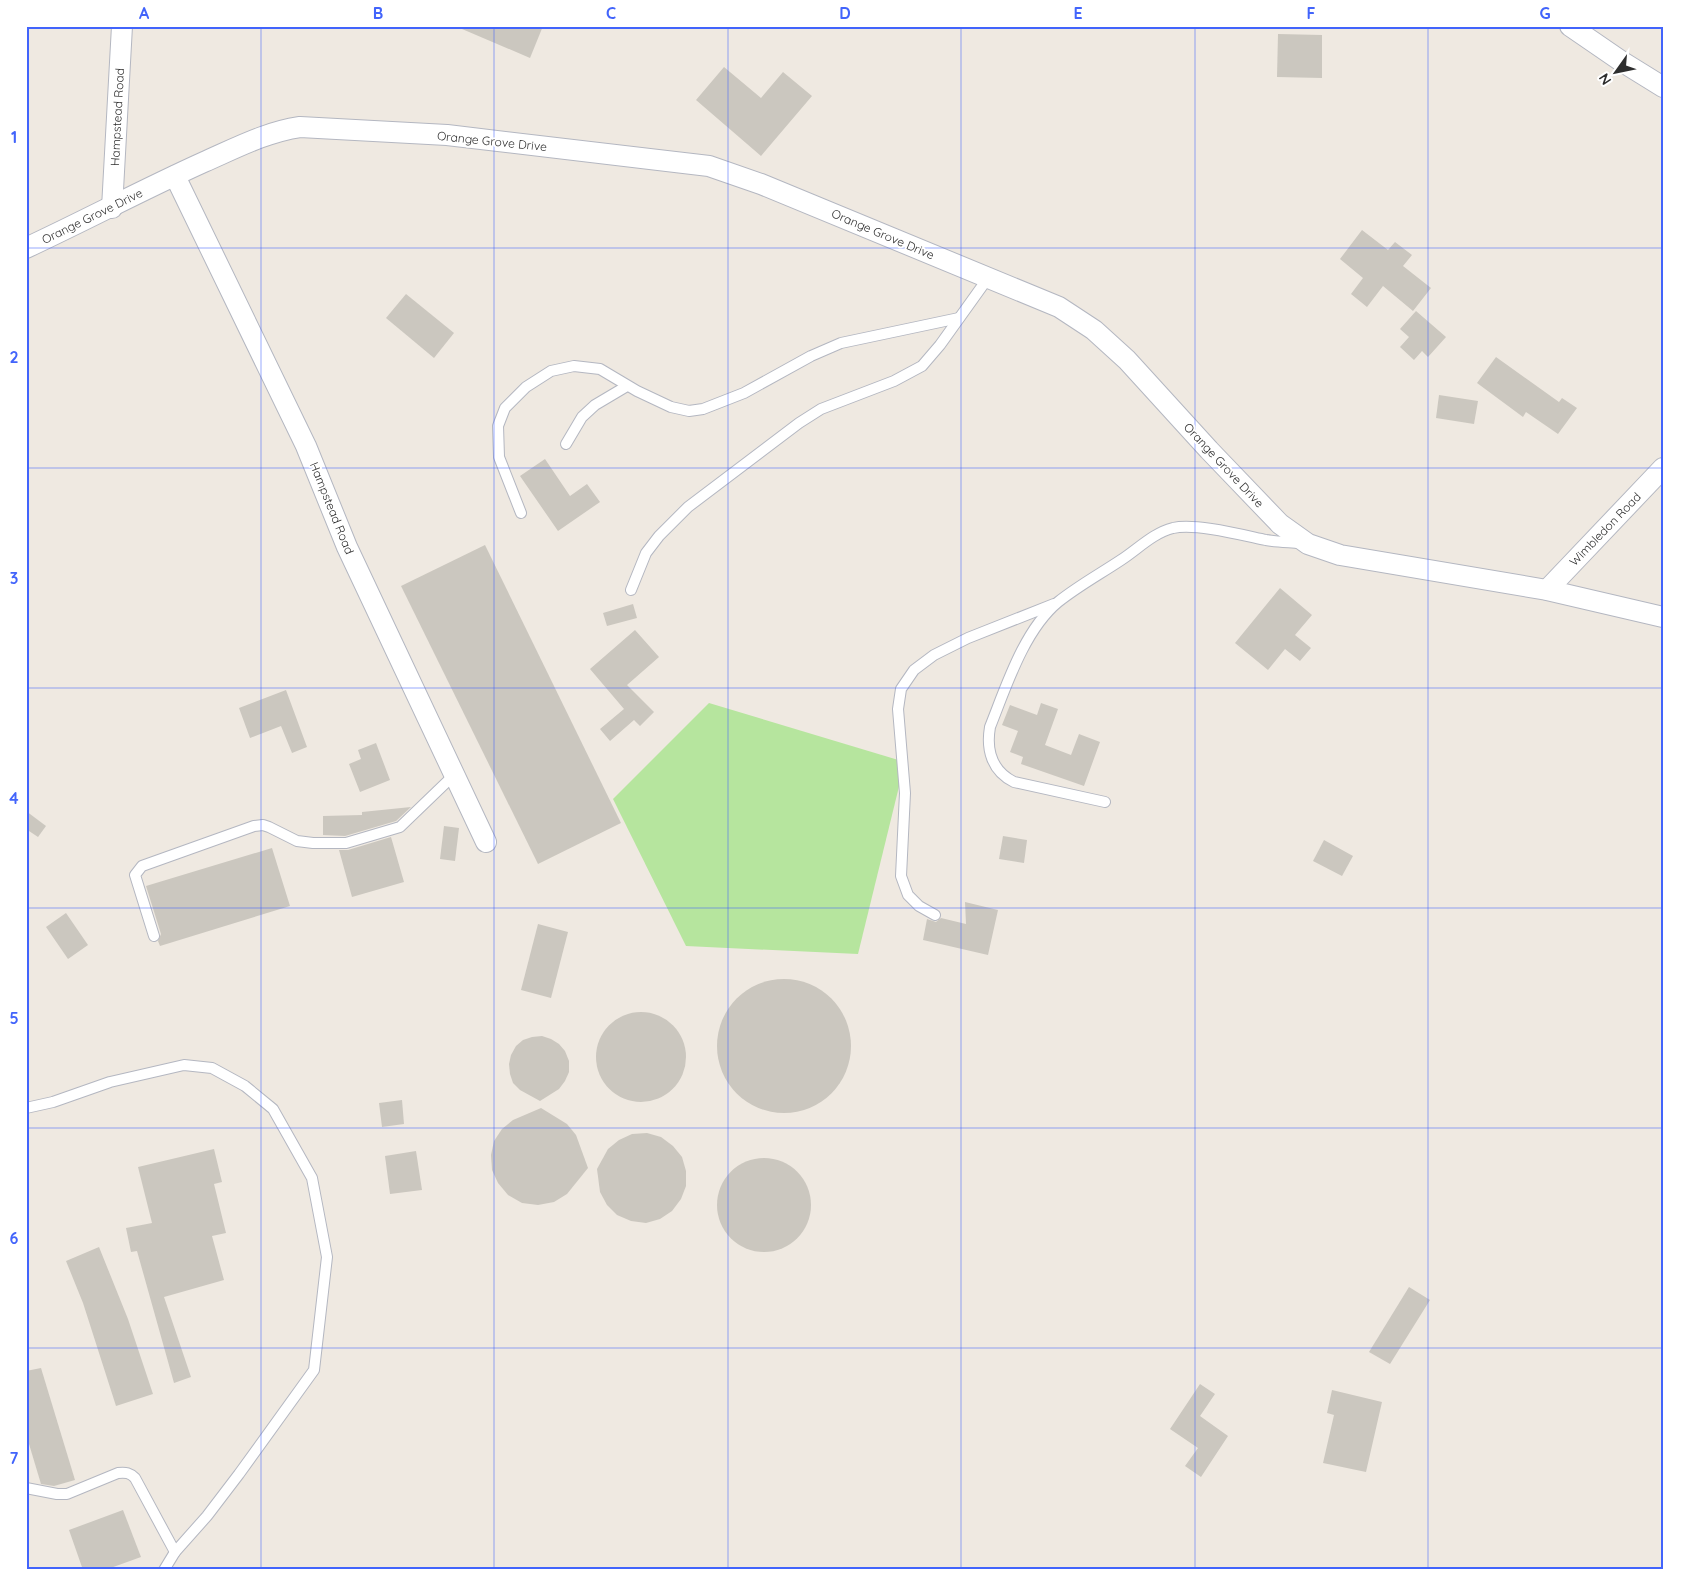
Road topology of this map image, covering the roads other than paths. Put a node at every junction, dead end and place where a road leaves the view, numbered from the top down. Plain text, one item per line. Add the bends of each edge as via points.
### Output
1 (122, 26) edge
2 (1570, 26) edge
3 (1663, 87) edge
4 (175, 176) junction
5 (112, 208) junction
6 (26, 248) edge
7 (988, 278) junction
8 (959, 318) junction
9 (627, 386) junction
10 (566, 444) dead end
11 (1663, 468) edge
12 (521, 514) dead end
13 (1308, 544) junction
14 (631, 590) dead end
15 (1547, 590) junction
16 (1057, 603) junction
17 (1663, 617) edge
18 (454, 775) junction
19 (1105, 802) dead end
20 (486, 842) dead end
21 (935, 915) dead end
22 (154, 936) dead end
23 (26, 1108) edge
24 (26, 1488) edge
25 (175, 1552) junction
26 (164, 1570) edge

1 - 5 street, Hampstead Road
2 - 3 street
4 - 5 street, Orange Grove Drive
4 - 7 street, Orange Grove Drive via 262,136 300,127 447,135 669,160 709,166 761,184
4 - 18 street, Hampstead Road via 306,446 347,548
5 - 6 street, Orange Grove Drive
7 - 8 lane
7 - 13 street, Orange Grove Drive via 1059,307 1094,330 1127,360 1280,524
8 - 9 lane via 841,343 744,393 703,409 689,411 671,407
8 - 14 lane via 922,366 894,381 821,409 688,508 646,553
9 - 10 lane via 582,416
9 - 12 lane via 600,370 574,366 551,371 526,387 505,408 498,426 499,457
11 - 15 street, Wimbledon Road
13 - 15 street, Orange Grove Drive via 1340,555
13 - 16 lane via 1229,532 1172,528 1149,539
15 - 17 street, Orange Grove Drive
16 - 19 lane via 1025,644 990,727 988,742 991,755 1004,777 1014,782
16 - 21 lane via 934,655 914,670 901,689 898,709 905,793 901,876 908,895
18 - 20 street, Hampstead Road
18 - 22 lane via 400,827 346,843 297,841 262,825 142,866 135,875
23 - 25 lane via 110,1082 184,1065 212,1068 245,1086 273,1109 312,1178 327,1257 314,1370 207,1516
24 - 25 lane via 62,1495 118,1473 131,1474
25 - 26 lane

